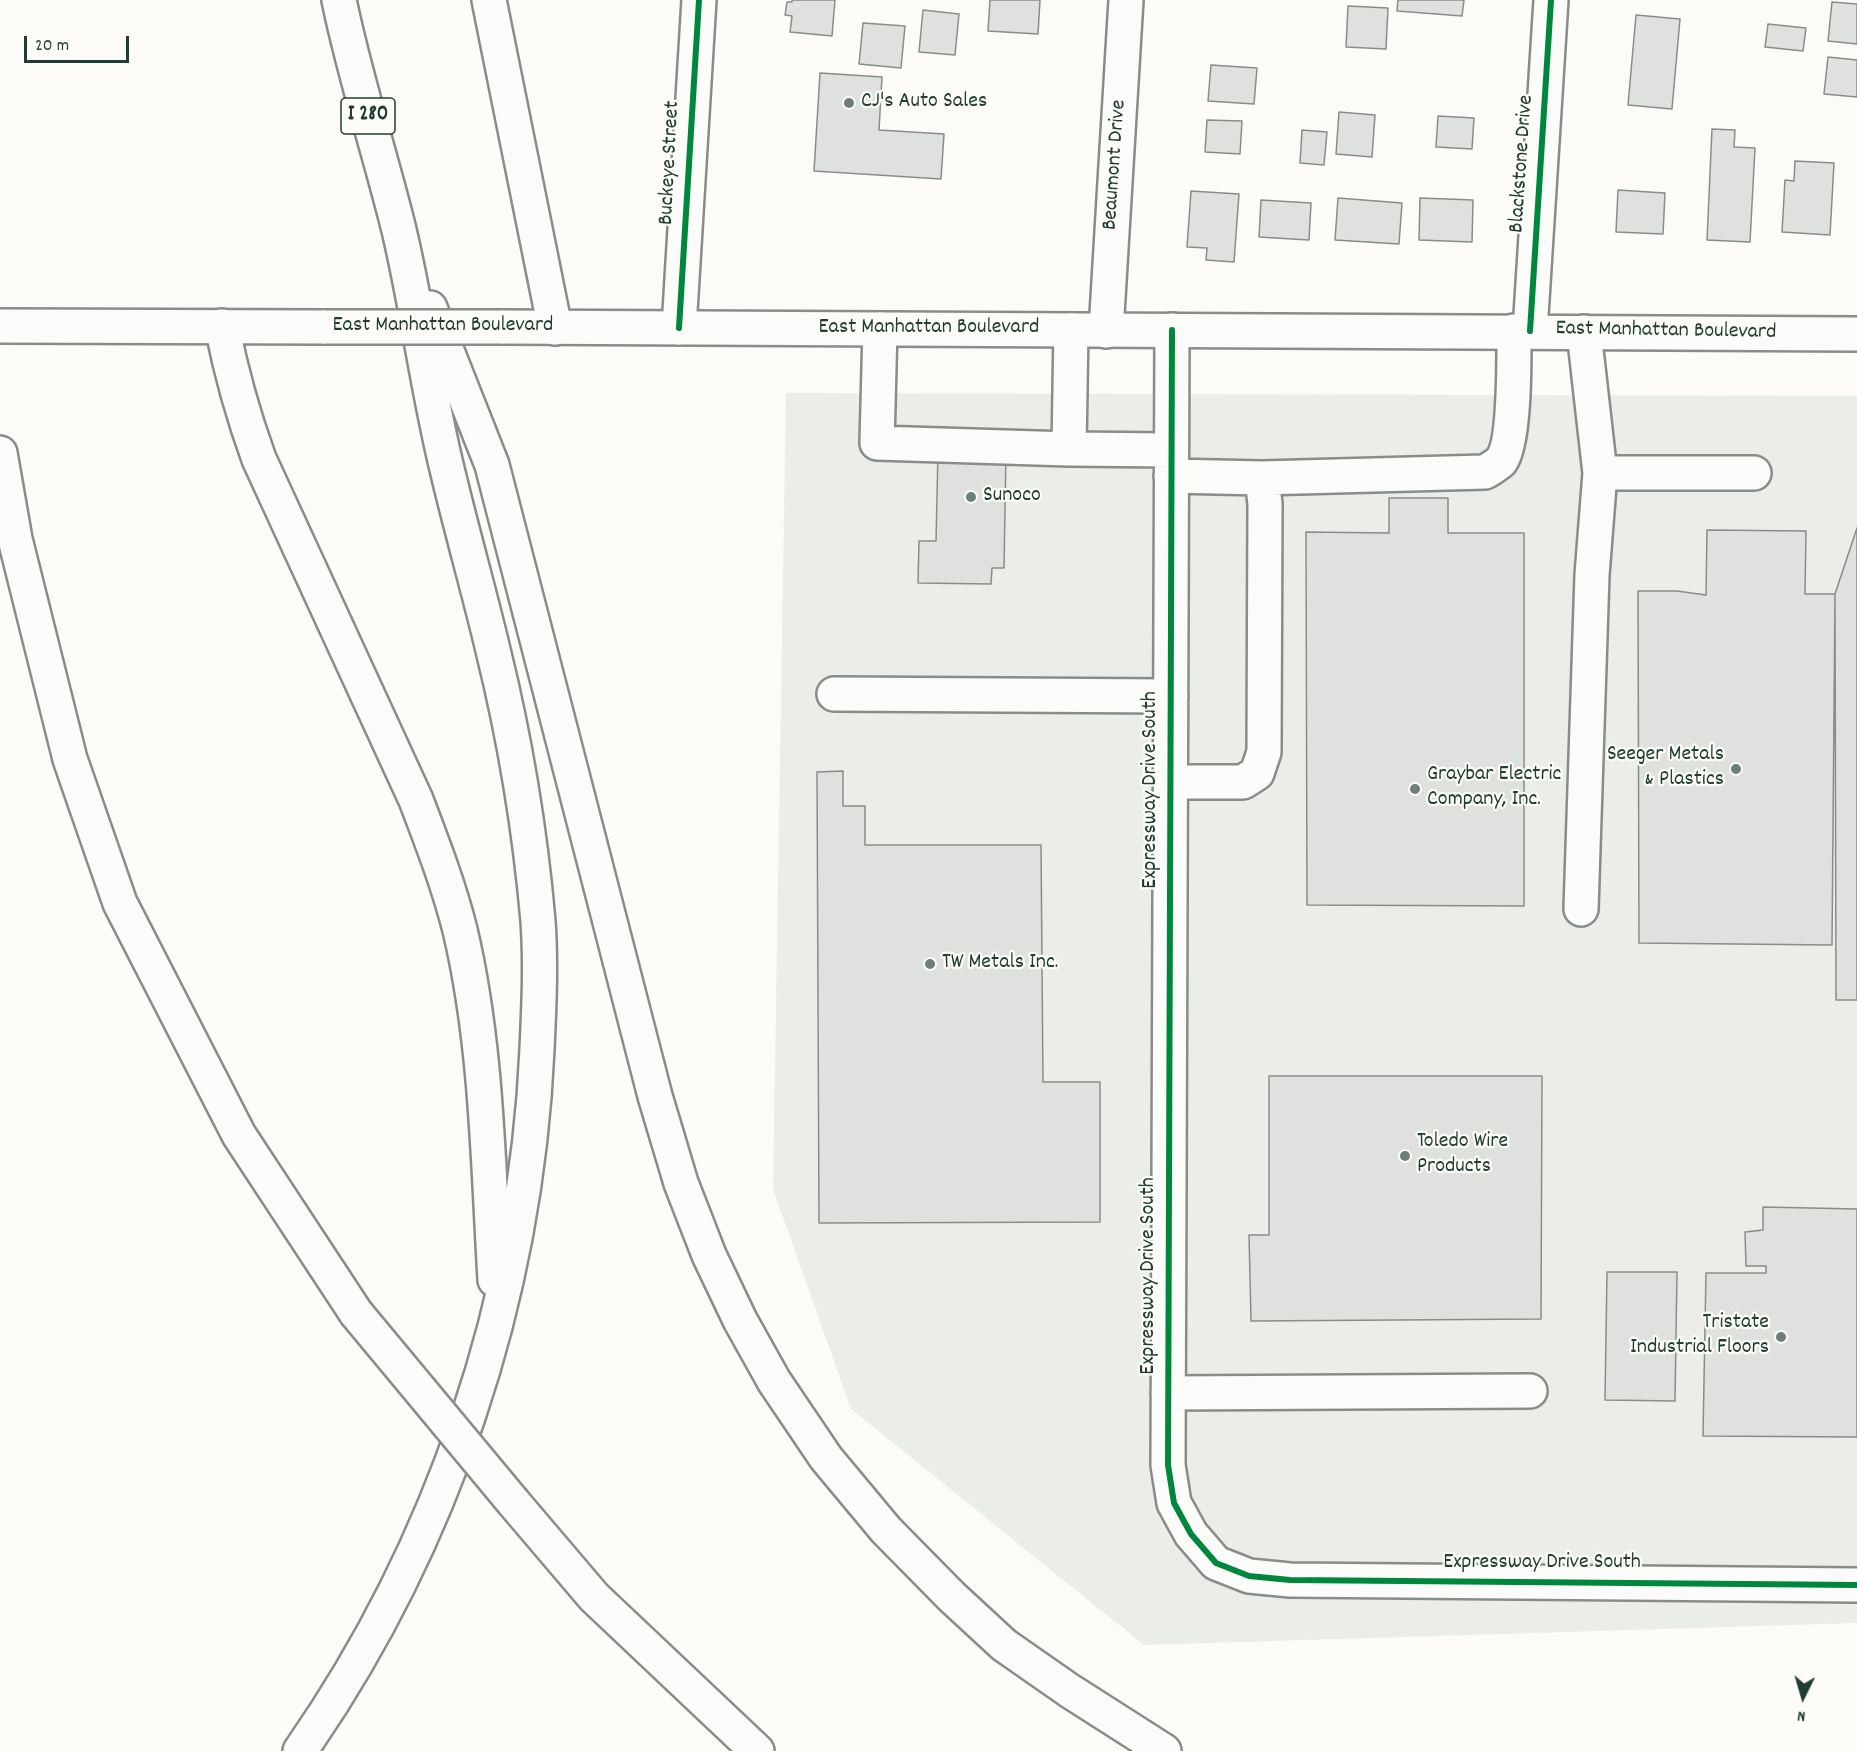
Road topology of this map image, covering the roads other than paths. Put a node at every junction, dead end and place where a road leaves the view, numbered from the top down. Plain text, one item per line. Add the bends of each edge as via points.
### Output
1 (339, 0) edge
2 (489, 0) edge
3 (699, 0) edge
4 (1126, 0) edge
5 (1551, 0) edge
6 (399, 231) junction
7 (222, 326) junction
8 (0, 327) edge
9 (555, 328) junction
10 (679, 328) junction
11 (880, 329) junction
12 (1071, 330) junction
13 (1106, 330) junction
14 (1172, 330) junction
15 (1522, 331) junction
16 (1584, 332) junction
17 (1857, 334) edge
18 (1070, 449) junction
19 (0, 453) edge
20 (1171, 463) junction
21 (1600, 473) junction
22 (1754, 473) dead end
23 (1262, 478) junction
24 (834, 694) dead end
25 (1171, 696) junction
26 (1170, 782) junction
27 (1581, 909) dead end
28 (497, 1318) junction
29 (1530, 1391) dead end
30 (1168, 1393) junction
31 (1857, 1585) edge
32 (300, 1751) edge
33 (757, 1751) edge
34 (1164, 1751) edge

1 - 6 main road, I 280
2 - 9 main road
3 - 10 main road, Buckeye Street
4 - 13 main road, Beaumont Drive
5 - 15 main road, Blackstone Drive
6 - 28 main road via 447,468 495,654 518,767 538,925 535,1098 515,1242
6 - 34 main road via 492,465 655,1096 681,1183 740,1320 774,1381 826,1458 902,1547 1004,1645
7 - 8 main road, East Manhattan Boulevard
7 - 9 main road, East Manhattan Boulevard, bridge
7 - 28 main road via 240,403 259,459 416,800 459,929 480,1055
9 - 10 main road, East Manhattan Boulevard
10 - 11 main road, East Manhattan Boulevard
11 - 12 main road, East Manhattan Boulevard
11 - 18 main road, Blackstone Drive via 877,443
12 - 13 main road, East Manhattan Boulevard
12 - 18 main road
13 - 14 main road, East Manhattan Boulevard
14 - 15 main road, East Manhattan Boulevard
14 - 20 main road, Expressway Drive South
15 - 16 main road, East Manhattan Boulevard
15 - 23 main road, Blackstone Drive via 1508,441 1501,460 1485,472
16 - 17 main road, East Manhattan Boulevard
16 - 21 main road
18 - 20 main road, Blackstone Drive
19 - 33 main road, bridge via 15,538 70,759 120,903 239,1135 356,1313 514,1503 594,1597
20 - 23 main road, Blackstone Drive
20 - 25 main road, Expressway Drive South
21 - 22 main road
21 - 27 main road via 1592,575
23 - 26 main road via 1264,752 1257,773 1243,782
24 - 25 main road
25 - 26 main road, Expressway Drive South
26 - 30 main road, Expressway Drive South
28 - 32 main road via 476,1396 449,1472 376,1628
29 - 30 main road
30 - 31 main road, Expressway Drive South via 1168,1465 1174,1503 1191,1534 1216,1563 1250,1576 1290,1580

